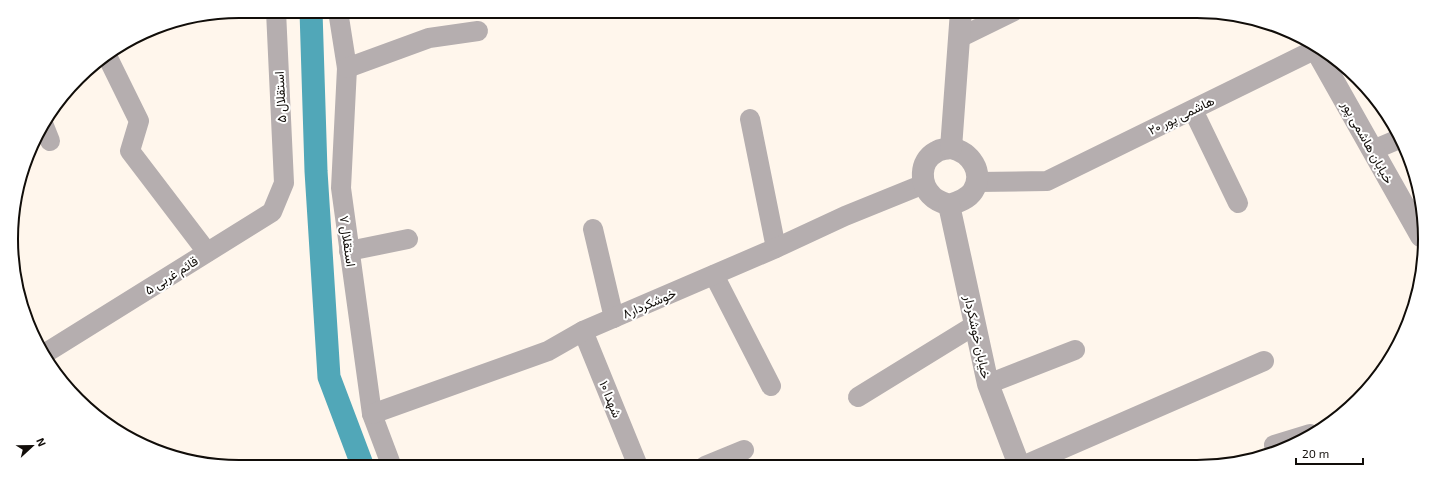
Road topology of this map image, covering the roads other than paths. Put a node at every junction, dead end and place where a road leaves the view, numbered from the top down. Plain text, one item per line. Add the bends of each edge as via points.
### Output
1 (276, 18) edge
2 (339, 18) edge
3 (960, 18) edge
4 (1000, 18) edge
5 (478, 31) dead end
6 (959, 38) junction
7 (1312, 50) edge
8 (1320, 55) edge
9 (109, 60) edge
10 (347, 68) junction
11 (1192, 110) junction
12 (750, 119) dead end
13 (1395, 141) edge
14 (951, 148) junction
15 (1373, 150) junction
16 (976, 182) junction
17 (284, 183) joint
18 (924, 184) junction
19 (1238, 203) dead end
20 (949, 205) junction
21 (1418, 227) edge
22 (593, 229) dead end
23 (408, 239) dead end
24 (776, 248) junction
25 (350, 251) junction
26 (207, 252) junction
27 (714, 275) junction
28 (614, 318) junction
29 (975, 325) junction
30 (584, 331) junction
31 (1075, 350) dead end
32 (49, 351) edge
33 (1264, 361) dead end
34 (988, 384) junction
35 (771, 386) dead end
36 (858, 397) dead end
37 (372, 414) junction
38 (1285, 442) edge
39 (1274, 445) dead end
40 (744, 450) dead end
41 (389, 460) edge
42 (636, 460) edge
43 (720, 460) edge
44 (1017, 460) edge
45 (1039, 460) edge

1 - 17 street, استقلال ۵
2 - 10 street, استقلال ۷
3 - 6 street
4 - 6 street
5 - 10 street via 429,38
6 - 14 street
7 - 11 street, هاشمی پور ۲۰
8 - 15 street, خیابان هاشمی پور
9 - 26 street via 139,121 130,151
10 - 25 street, استقلال ۷ via 341,188
11 - 16 street, هاشمی پور ۲۰ via 1047,181
11 - 19 street
12 - 24 street
13 - 15 street
14 - 16 street via 970,157 975,164
14 - 18 street via 938,151 927,160 922,176
15 - 21 street, خیابان هاشمی پور
16 - 20 street via 973,191 967,197
17 - 26 street, قائم غربی ۵ via 272,212
18 - 20 street via 934,198
18 - 24 street, خوشکردار۸
20 - 29 street, خیابان خوشکردار
22 - 28 street
23 - 25 street
24 - 27 street, خوشکردار۸
25 - 37 street, استقلال ۷
26 - 32 street, قائم غربی ۵
27 - 28 street, خوشکردار۸
27 - 35 street
28 - 30 street, خوشکردار۸
29 - 34 street, خیابان خوشکردار
29 - 36 street
30 - 37 street, خوشکردار۸ via 548,351
30 - 42 street, شهدا ۱۰
31 - 34 street
33 - 45 street
34 - 44 street, خیابان خوشکردار
37 - 41 street, استقلال ۷
38 - 39 street
40 - 43 street

